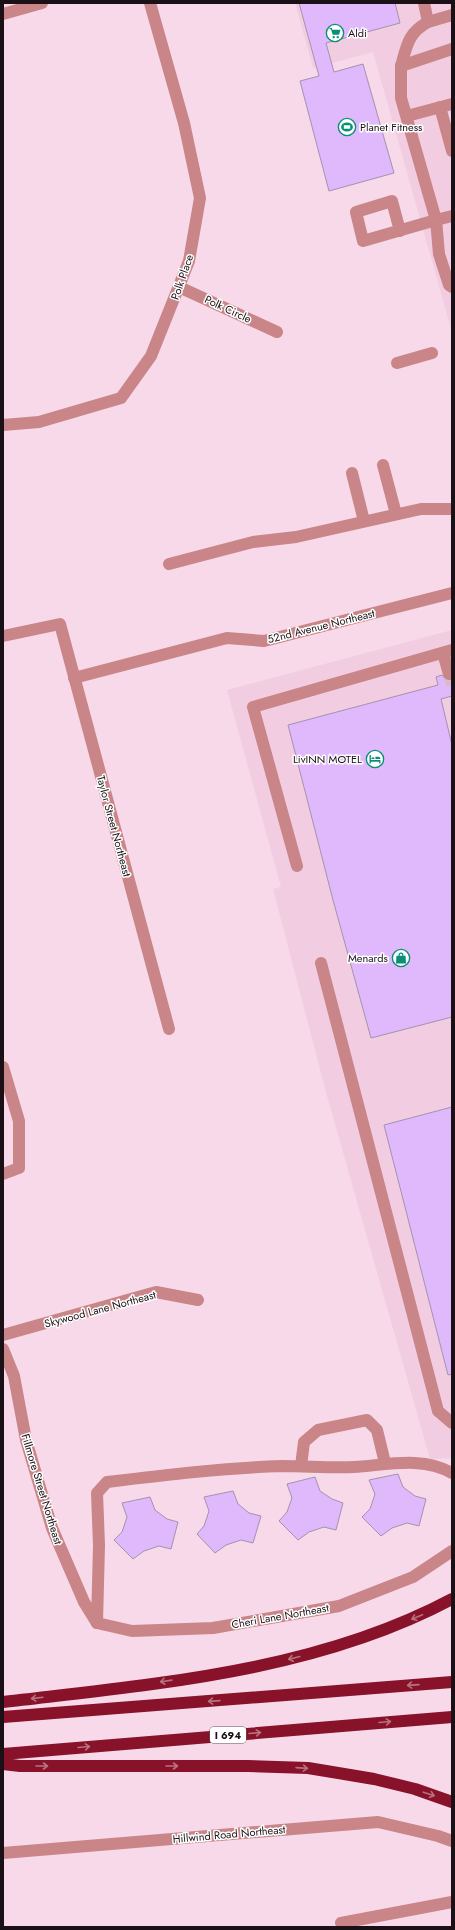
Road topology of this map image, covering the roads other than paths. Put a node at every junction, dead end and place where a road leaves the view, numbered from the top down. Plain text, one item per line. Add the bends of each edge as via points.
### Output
1 (42, 3) edge
2 (150, 3) edge
3 (424, 3) edge
4 (3, 14) edge
5 (452, 15) edge
6 (428, 22) junction
7 (452, 49) edge
8 (401, 66) junction
9 (452, 104) edge
10 (440, 107) junction
11 (406, 116) junction
12 (452, 151) edge
13 (452, 216) edge
14 (436, 220) junction
15 (400, 231) dead end
16 (179, 286) junction
17 (452, 287) edge
18 (277, 332) dead end
19 (432, 353) dead end
20 (397, 363) dead end
21 (3, 425) edge
22 (383, 465) dead end
23 (352, 473) dead end
24 (452, 509) edge
25 (396, 514) junction
26 (364, 521) junction
27 (168, 564) dead end
28 (452, 592) edge
29 (3, 636) edge
30 (448, 651) edge
31 (449, 674) dead end
32 (74, 678) junction
33 (298, 866) dead end
34 (321, 963) dead end
35 (169, 1029) dead end
36 (3, 1067) edge
37 (3, 1174) edge
38 (198, 1300) dead end
39 (3, 1335) edge
40 (3, 1349) edge
41 (8, 1378) edge
42 (452, 1423) edge
43 (385, 1463) junction
44 (301, 1466) junction
45 (452, 1472) edge
46 (452, 1551) edge
47 (452, 1599) edge
48 (97, 1622) junction
49 (452, 1682) edge
50 (3, 1702) edge
51 (3, 1717) edge
52 (452, 1717) edge
53 (3, 1754) edge
54 (3, 1764) edge
55 (452, 1802) edge
56 (452, 1841) edge
57 (3, 1853) edge
58 (452, 1902) edge
59 (341, 1923) dead end

1 - 4 street
2 - 16 street, Polk Place via 184,123 200,198 189,261
3 - 6 street
5 - 6 street
6 - 8 street via 417,28 413,34 407,44
7 - 8 street
8 - 11 street via 401,98
9 - 10 street
10 - 11 street
10 - 12 street
11 - 14 street
13 - 14 street
14 - 15 street
14 - 17 street via 439,254 449,285
16 - 18 street, Polk Circle
16 - 21 street, Polk Place via 151,356 121,398 39,422
19 - 20 street
22 - 25 street
23 - 26 street
24 - 25 street via 421,508
25 - 26 street
26 - 27 street via 296,537 253,542
28 - 32 street, 52nd Avenue Northeast via 264,641 227,638
29 - 32 street, Taylor Street Northeast via 60,624
30 - 31 street
30 - 33 street via 253,707
32 - 35 street, Taylor Street Northeast
34 - 42 street via 438,1411
36 - 37 street via 19,1121 19,1168
38 - 39 street, Skywood Lane Northeast via 156,1292
40 - 41 street, Fillmore Street Northeast
41 - 48 street, Fillmore Street Northeast via 52,1528 84,1602
43 - 44 street via 354,1467
43 - 44 street via 377,1430 367,1420 318,1430 304,1442
43 - 45 street via 441,1466
44 - 48 street via 107,1482 97,1493
46 - 48 street, Cheri Lane Northeast via 413,1577 339,1606 213,1628 132,1631
47 -> 50 highway via 422,1615 358,1640 274,1663 119,1688
49 -> 51 highway
53 -> 52 highway, I 694
54 -> 55 highway via 308,1768 374,1779
56 - 57 street, Hillwind Road Northeast via 378,1822
58 - 59 street

